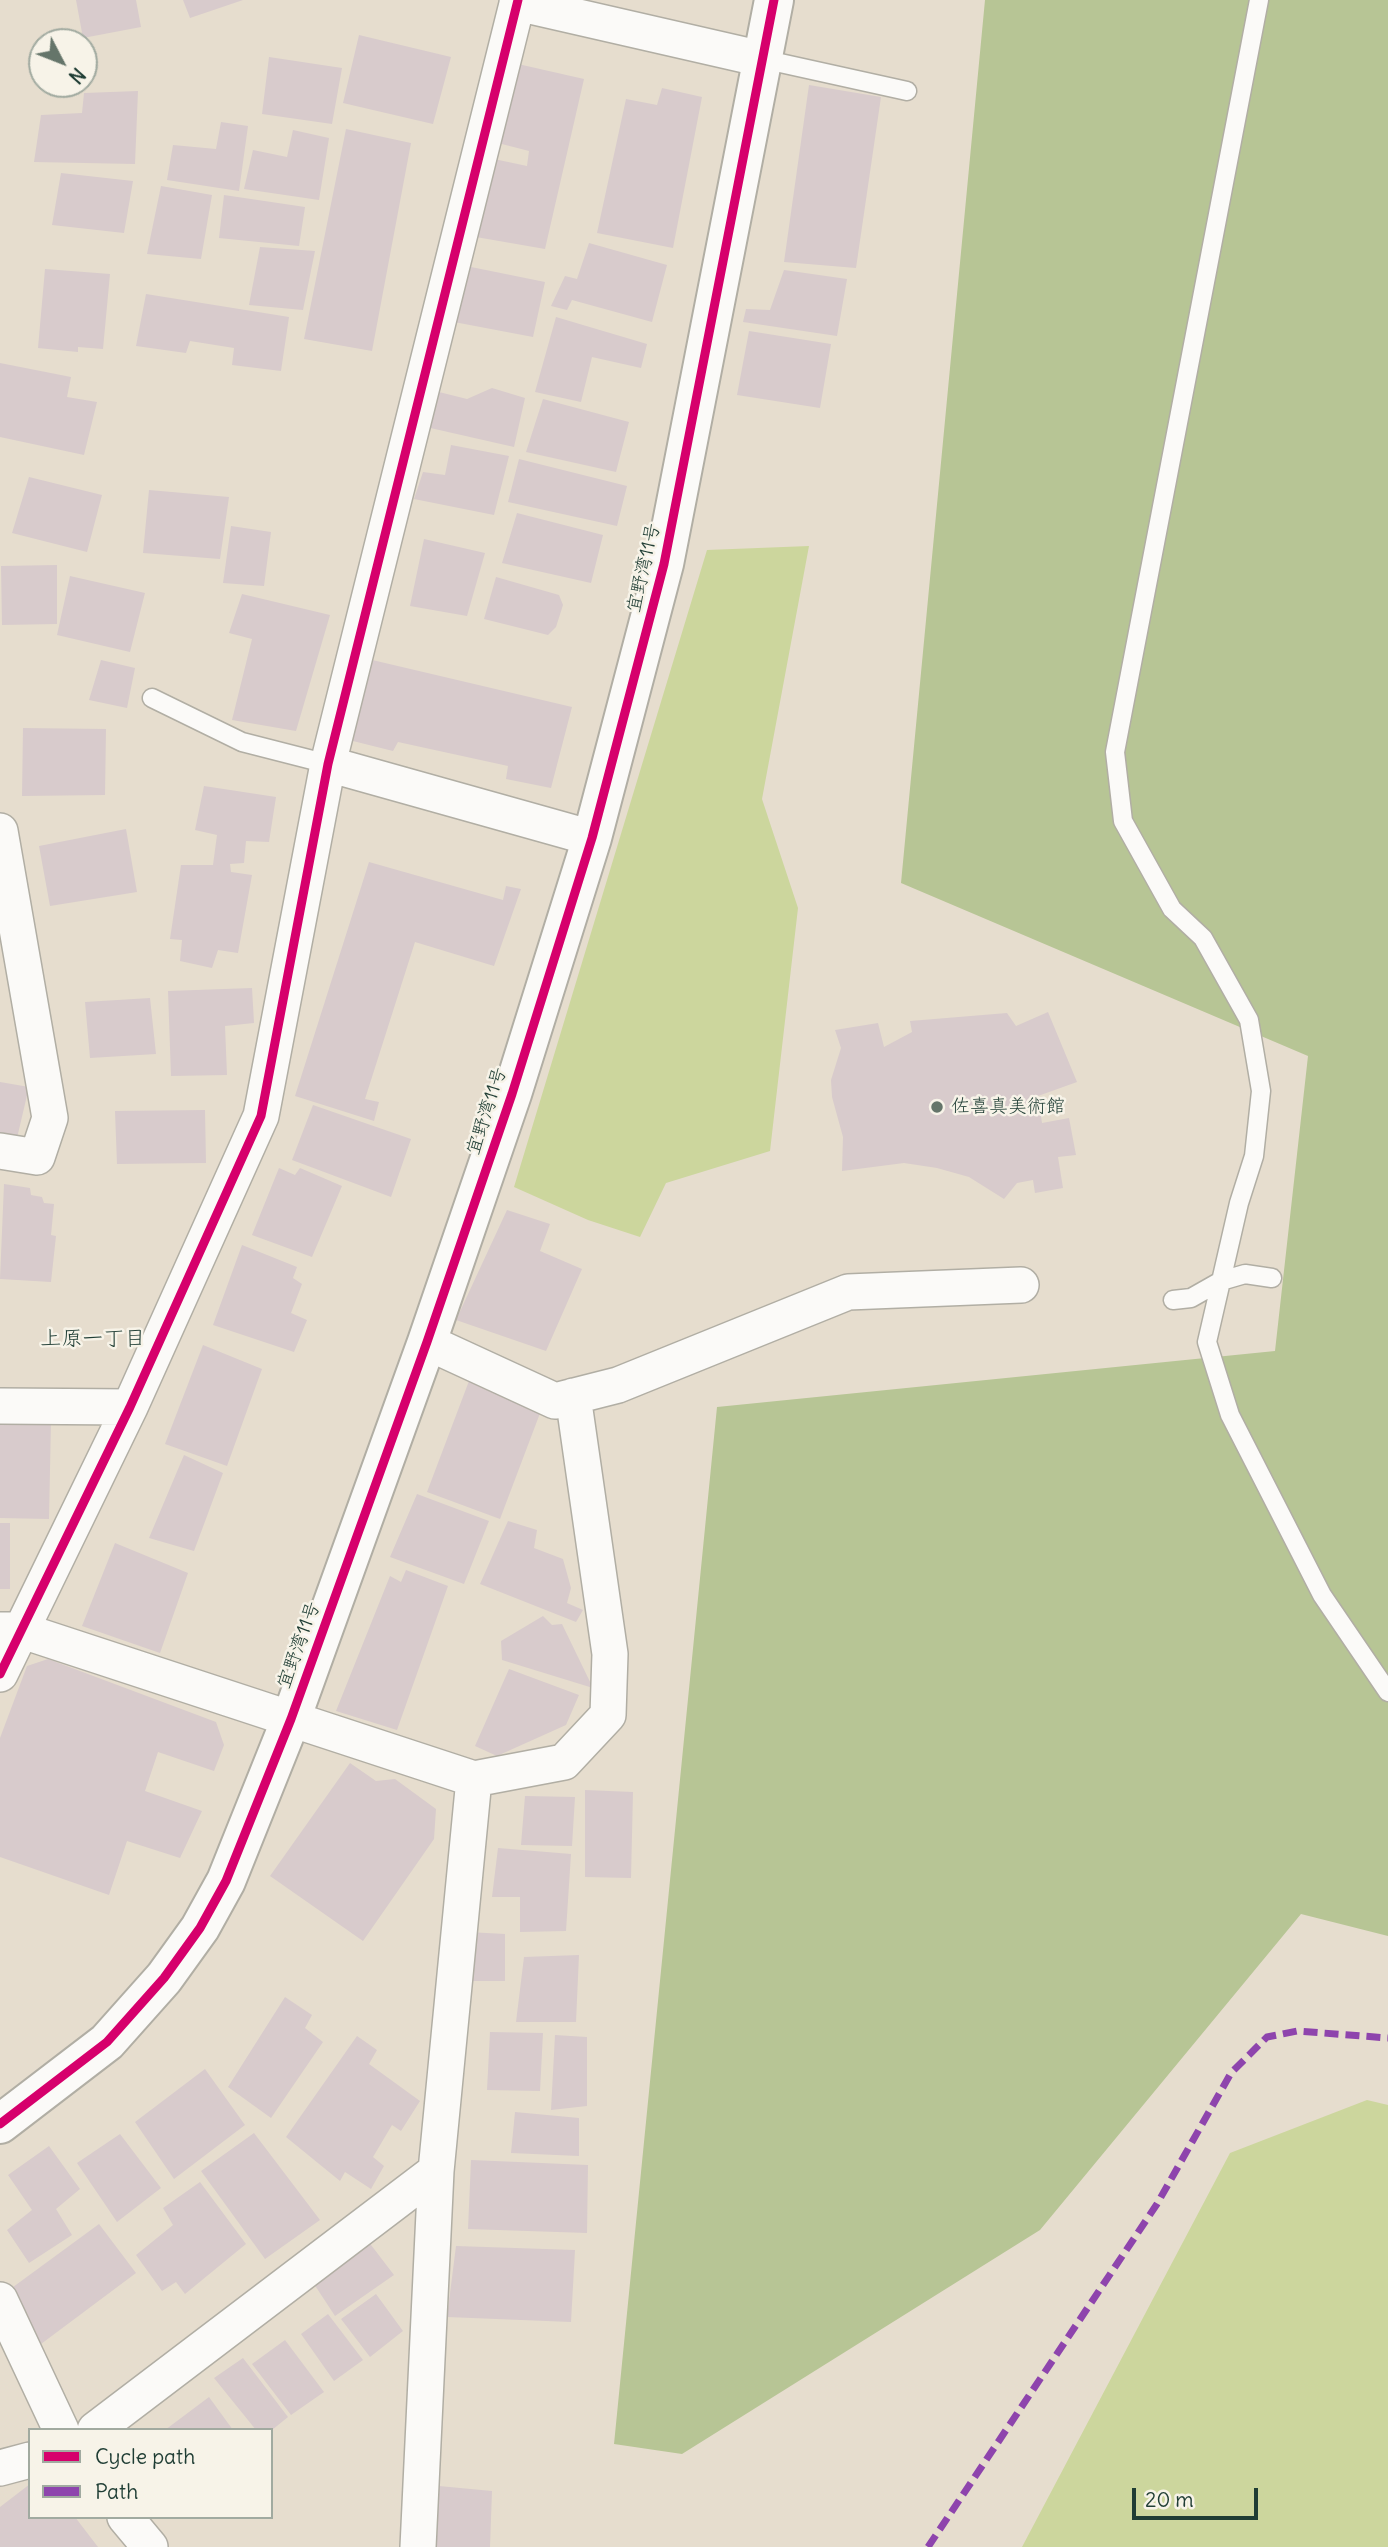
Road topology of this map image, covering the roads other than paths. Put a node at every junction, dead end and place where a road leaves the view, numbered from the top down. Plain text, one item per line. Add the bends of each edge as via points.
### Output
1 (774, 0) edge
2 (1259, 0) edge
3 (517, 2) edge
4 (762, 58) junction
5 (906, 90) dead end
6 (152, 698) dead end
7 (328, 765) junction
8 (0, 831) edge
9 (592, 838) junction
10 (0, 1151) edge
11 (1272, 1278) dead end
12 (1221, 1281) junction
13 (1021, 1285) dead end
14 (1173, 1300) dead end
15 (427, 1342) junction
16 (573, 1396) junction
17 (0, 1406) edge
18 (130, 1407) junction
19 (10, 1630) edge
20 (0, 1674) edge
21 (1388, 1692) edge
22 (291, 1719) junction
23 (474, 1779) junction
24 (0, 2124) edge
25 (436, 2171) junction
26 (0, 2300) edge
27 (60, 2428) edge
28 (98, 2428) edge
29 (28, 2461) edge
30 (0, 2468) edge
31 (127, 2519) edge
32 (150, 2547) edge
33 (418, 2547) edge

1 - 4 street, 宜野湾11号
2 - 12 lane via 1115,752 1123,821 1172,909 1203,938 1249,1020 1261,1091 1254,1156
3 - 4 street
3 - 7 street
4 - 5 lane
4 - 9 street, 宜野湾11号 via 664,564
6 - 7 lane via 242,742
7 - 9 street
7 - 18 street via 261,1115
8 - 10 street via 50,1118 37,1157
9 - 15 street, 宜野湾11号 via 512,1094
11 - 12 lane via 1245,1274
12 - 14 lane via 1191,1298
12 - 21 lane via 1207,1342 1230,1415 1322,1595
13 - 16 street via 848,1292 618,1385
15 - 16 street via 555,1401
15 - 22 street, 宜野湾11号
16 - 23 street via 610,1654 608,1715 564,1762
17 - 18 street
18 - 19 street
19 - 20 street
19 - 22 street
22 - 23 street
22 - 24 street, 宜野湾11号 via 226,1881 178,1958 107,2042
23 - 25 street
25 - 28 street
25 - 33 street
26 - 27 street
29 - 30 street
31 - 32 street

